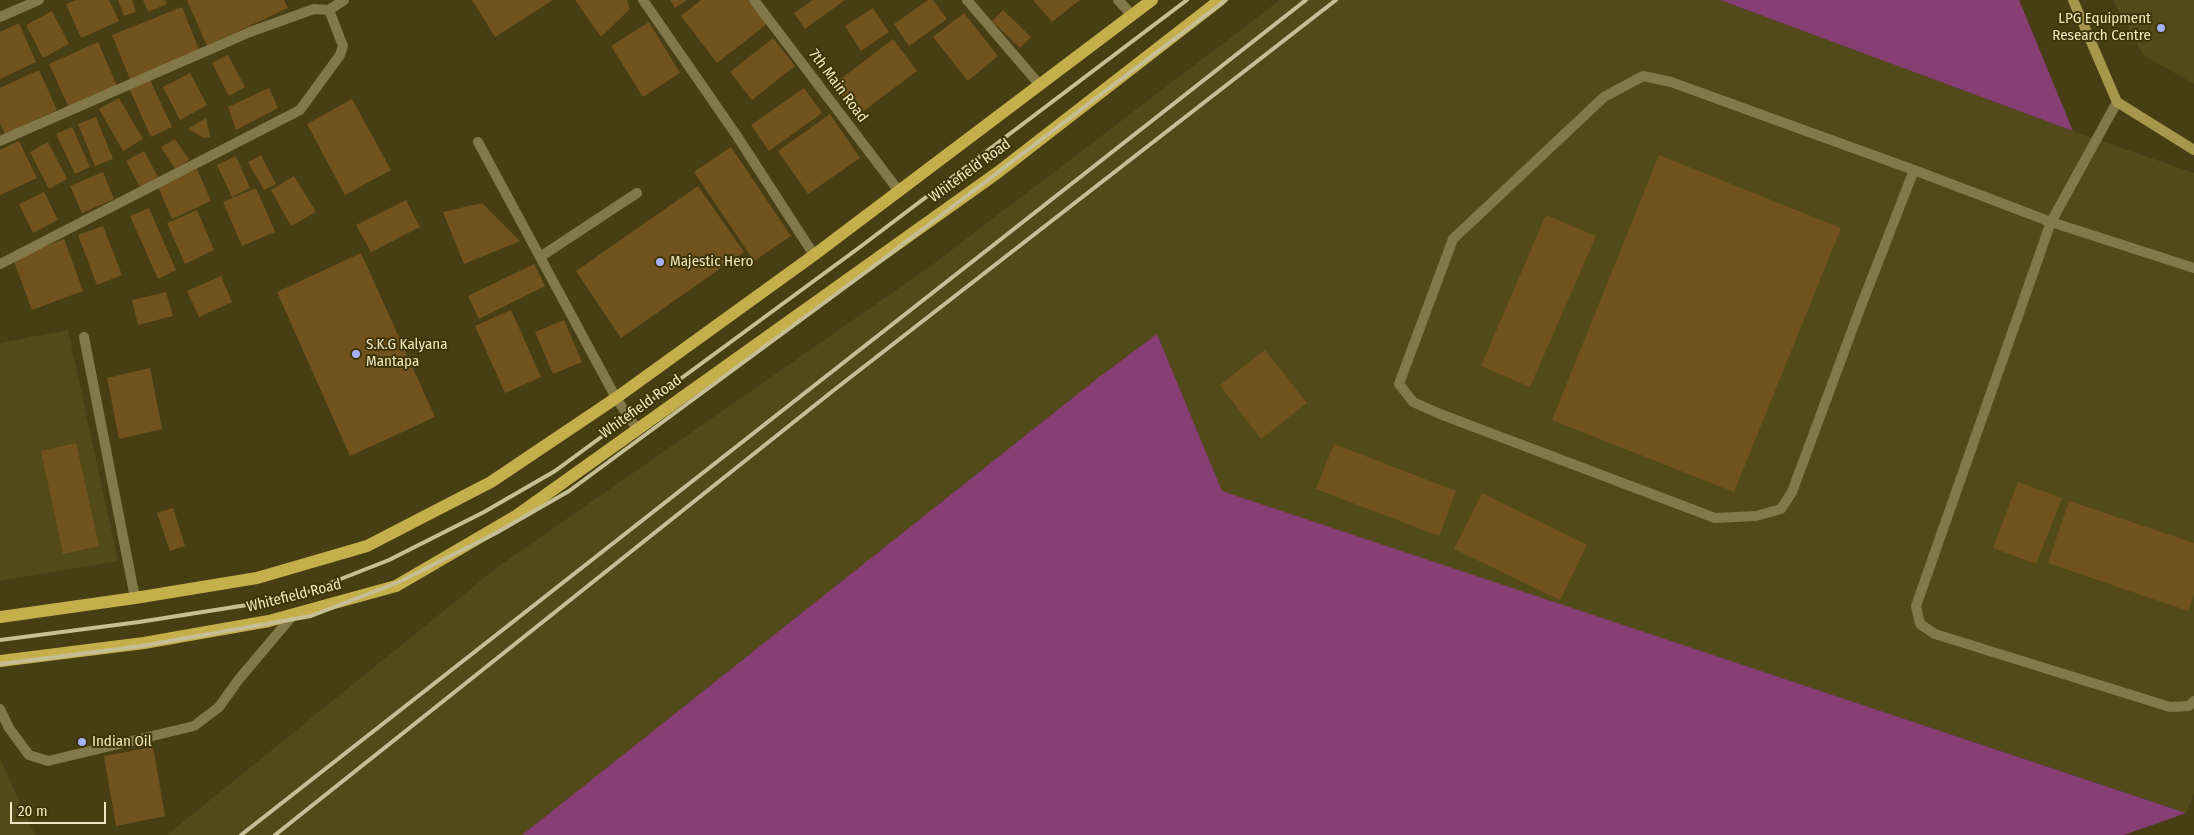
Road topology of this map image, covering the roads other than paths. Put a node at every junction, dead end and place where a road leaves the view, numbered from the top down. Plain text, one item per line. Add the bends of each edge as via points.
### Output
1 (38, 0) edge
2 (344, 0) edge
3 (643, 0) edge
4 (754, 0) edge
5 (966, 0) edge
6 (1118, 0) edge
7 (1152, 0) edge
8 (1220, 0) edge
9 (2073, 0) edge
10 (312, 4) edge
11 (329, 10) junction
12 (1132, 15) junction
13 (0, 17) edge
14 (1038, 84) junction
15 (2117, 102) junction
16 (0, 141) edge
17 (478, 142) dead end
18 (2194, 150) edge
19 (1914, 170) junction
20 (898, 190) junction
21 (637, 192) dead end
22 (2051, 222) junction
23 (814, 255) junction
24 (540, 257) junction
25 (0, 264) edge
26 (2194, 268) edge
27 (84, 337) dead end
28 (616, 398) junction
29 (638, 429) junction
30 (135, 598) junction
31 (294, 614) junction
32 (0, 617) edge
33 (0, 661) edge
34 (2194, 701) edge
35 (0, 709) edge

1 - 13 street
2 - 11 street
3 - 23 street
4 - 20 street, 7th Main Road
5 - 14 street
6 - 12 street
7 - 12 main road, Whitefield Road
8 - 29 main road, Whitefield Road via 997,173
9 - 15 street
10 - 11 street
10 - 16 street
11 - 25 street via 343,46 300,110
12 - 14 main road, Whitefield Road
14 - 20 main road, Whitefield Road
15 - 18 street
15 - 22 street
17 - 24 street
19 - 19 street via 1671,82 1643,76 1604,97 1453,239 1399,384 1413,402 1440,414 1716,518 1756,516 1781,509 1792,492
19 - 22 street
20 - 23 main road, Whitefield Road
21 - 24 street
22 - 26 street
22 - 34 street via 1916,606 1920,624 1935,634 2170,707 2189,706
23 - 28 main road, Whitefield Road
24 - 28 street
27 - 30 street
28 - 29 street
28 - 30 main road, Whitefield Road via 491,482 366,546 257,578
29 - 31 main road, Whitefield Road via 516,516 396,586
30 - 32 main road, Whitefield Road
31 - 33 main road, Whitefield Road via 144,643
31 - 35 street via 219,707 194,726 48,761 29,755

